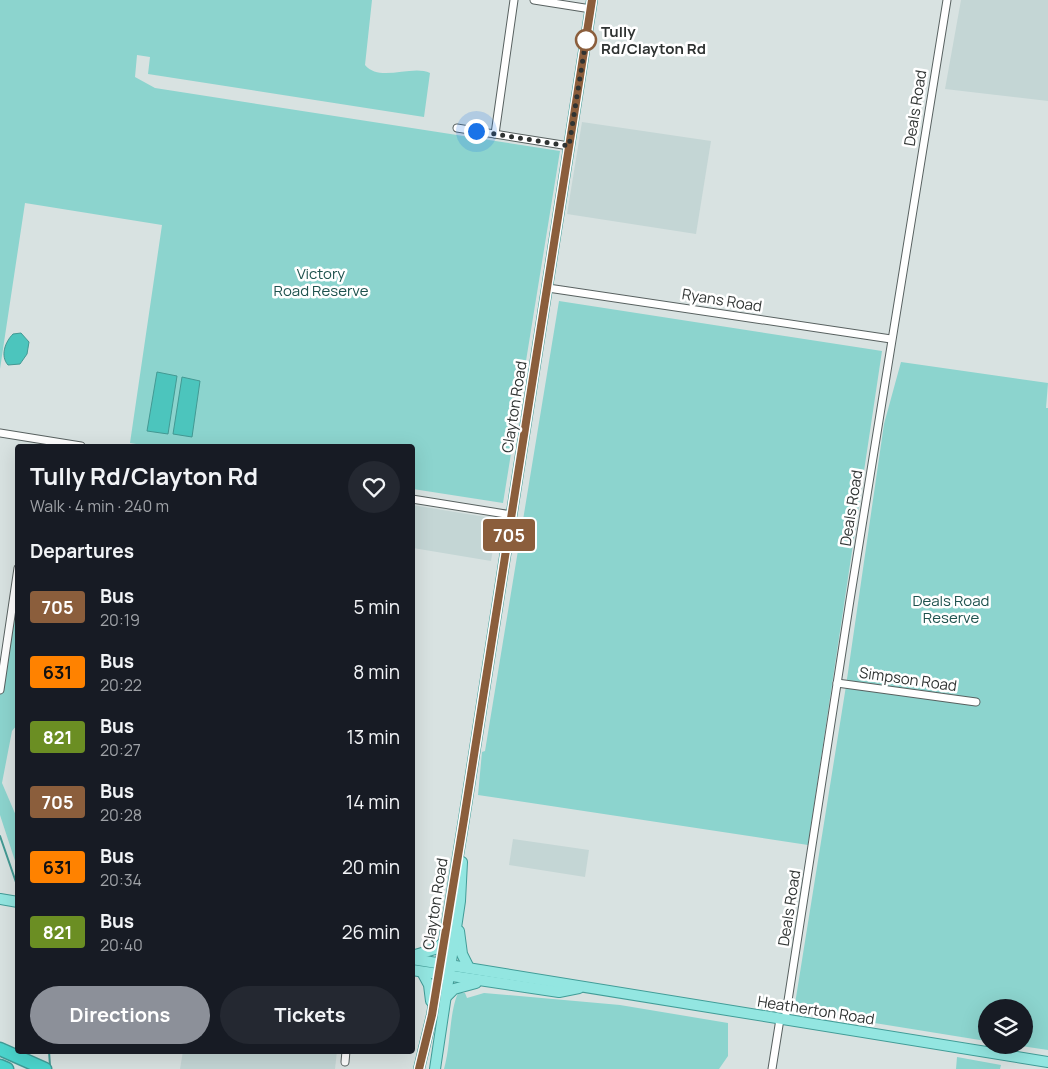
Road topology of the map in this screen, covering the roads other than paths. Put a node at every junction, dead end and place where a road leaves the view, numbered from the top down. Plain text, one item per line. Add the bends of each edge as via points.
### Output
1 (514, 0) edge
2 (534, 0) edge
3 (947, 0) edge
4 (592, 4) edge
5 (457, 128) dead end
6 (494, 134) junction
7 (569, 146) junction
8 (548, 288) junction
9 (892, 339) junction
10 (0, 433) edge
11 (38, 443) edge
12 (52, 444) edge
13 (415, 499) edge
14 (512, 515) junction
15 (15, 588) edge
16 (837, 683) junction
17 (0, 690) edge
18 (976, 702) dead end
19 (0, 894) edge
20 (15, 896) edge
21 (0, 899) edge
22 (15, 902) edge
23 (455, 915) junction
24 (443, 943) junction
25 (415, 955) edge
26 (415, 961) edge
27 (469, 968) junction
28 (445, 970) junction
29 (417, 971) edge
30 (492, 982) junction
31 (580, 988) junction
32 (447, 996) junction
33 (432, 1015) junction
34 (783, 1020) junction
35 (0, 1049) edge
36 (346, 1054) edge
37 (345, 1062) dead end
38 (1048, 1062) edge
39 (0, 1066) edge
40 (44, 1068) edge
41 (7, 1069) edge
42 (419, 1069) edge
43 (436, 1069) edge
44 (772, 1069) edge

1 - 6 street
2 - 4 street
3 - 9 street, Deals Road
4 - 7 main road, Clayton Road
5 - 6 street
6 - 7 street
7 - 8 main road, Clayton Road
8 - 9 street, Ryans Road
8 - 14 main road, Clayton Road
9 - 16 street, Deals Road
10 - 11 street
11 - 12 street
13 - 14 street
14 - 23 main road, Clayton Road via 464,819
15 - 17 street
16 - 18 street, Simpson Road
16 - 34 street, Deals Road
19 - 20 main road
21 - 22 main road
23 - 24 main road, Clayton Road
23 - 27 main road via 462,954
23 - 28 main road, Clayton Road
24 - 25 main road via 436,949
24 - 28 main road, Clayton Road
26 - 28 main road
27 - 28 main road, Heatherton Road
27 - 31 main road, Heatherton Road
28 - 29 main road
28 - 30 main road, Heatherton Road
28 - 32 main road
28 - 33 main road
29 - 33 main road via 429,985
30 - 31 main road, Heatherton Road via 560,992
30 - 32 main road via 457,987
31 - 34 main road, Heatherton Road
32 - 43 main road
33 - 42 main road
34 - 38 main road, Heatherton Road
34 - 44 street, Deals Road
35 - 40 highway
36 - 37 street
39 - 41 highway

